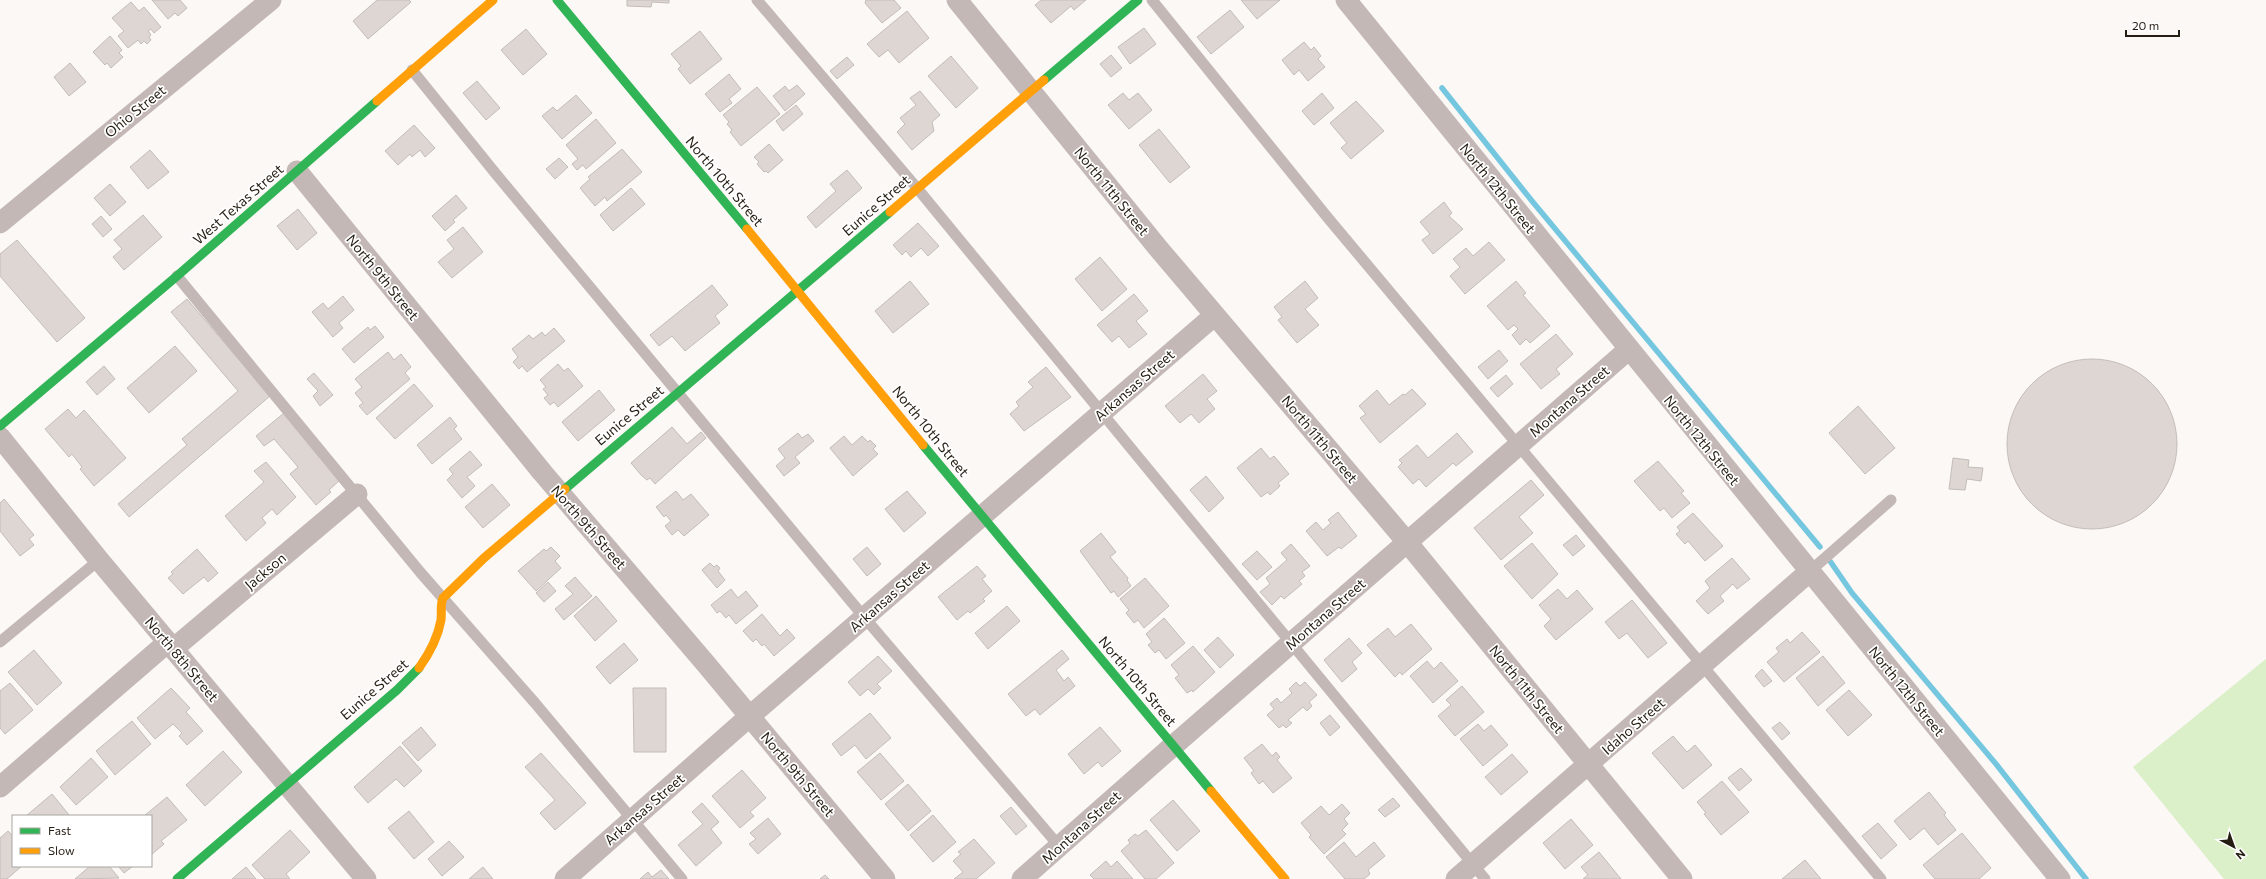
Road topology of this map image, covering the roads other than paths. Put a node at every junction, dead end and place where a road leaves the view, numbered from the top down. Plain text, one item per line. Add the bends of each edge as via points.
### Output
1 (271, 0) edge
2 (493, 0) edge
3 (557, 0) edge
4 (757, 0) edge
5 (957, 0) edge
6 (1138, 0) edge
7 (1152, 0) edge
8 (1346, 0) edge
9 (412, 70) junction
10 (1030, 91) junction
11 (296, 171) junction
12 (917, 188) junction
13 (0, 223) edge
14 (177, 276) junction
15 (798, 290) junction
16 (1215, 315) junction
17 (1628, 350) junction
18 (678, 392) junction
19 (1101, 414) junction
20 (0, 426) edge
21 (0, 437) edge
22 (1518, 446) junction
23 (560, 493) junction
24 (357, 494) junction
25 (1891, 500) dead end
26 (982, 516) junction
27 (1407, 542) junction
28 (99, 560) junction
29 (1810, 572) junction
30 (443, 598) junction
31 (864, 617) junction
32 (0, 642) edge
33 (1291, 644) junction
34 (171, 645) junction
35 (1702, 666) junction
36 (750, 716) junction
37 (1174, 745) junction
38 (1588, 764) junction
39 (286, 784) junction
40 (0, 787) edge
41 (632, 819) junction
42 (1059, 846) junction
43 (1479, 872) edge
44 (177, 879) edge
45 (366, 879) edge
46 (565, 879) edge
47 (682, 879) edge
48 (885, 879) edge
49 (1022, 879) edge
50 (1285, 879) edge
51 (1456, 879) edge
52 (1682, 879) edge
53 (1881, 879) edge
54 (2060, 879) edge

1 - 13 street, Ohio Street
2 - 9 street, West Texas Street
3 - 15 street, North 10th Street
4 - 12 lane
5 - 10 street, North 11th Street
6 - 10 street, Eunice Street
7 - 22 lane via 1328,218
8 - 17 street, North 12th Street
9 - 11 street, West Texas Street
9 - 18 lane
10 - 12 street, Eunice Street
10 - 16 street, North 11th Street
11 - 14 street, West Texas Street
11 - 23 street, North 9th Street
12 - 15 street, Eunice Street
12 - 19 lane
14 - 20 street, West Texas Street
14 - 24 lane
15 - 18 street, Eunice Street
15 - 26 street, North 10th Street
16 - 19 street, Arkansas Street
16 - 27 street, North 11th Street
17 - 22 street, Montana Street
17 - 29 street, North 12th Street
18 - 23 street, Eunice Street
18 - 31 lane
19 - 26 street, Arkansas Street
19 - 33 lane
21 - 28 street, North 8th Street
22 - 27 street, Montana Street
22 - 35 lane
23 - 30 street, Eunice Street via 484,558
23 - 36 street, North 9th Street
24 - 30 lane
24 - 34 street, Jackson
25 - 29 lane
26 - 31 street, Arkansas Street
26 - 37 street, North 10th Street
27 - 33 street, Montana Street
27 - 38 street, North 11th Street
28 - 32 lane
28 - 34 street, North 8th Street
29 - 35 street, Idaho Street
29 - 54 street, North 12th Street
30 - 39 street, Eunice Street via 441,621 428,658 420,668
30 - 41 lane
31 - 36 street, Arkansas Street
31 - 42 lane
33 - 37 street, Montana Street
33 - 43 lane
34 - 39 street, North 8th Street
34 - 40 street, Jackson
35 - 38 street, Idaho Street
35 - 53 lane via 1808,789
36 - 41 street, Arkansas Street
36 - 48 street, North 9th Street
37 - 42 street, Montana Street
37 - 50 street, North 10th Street
38 - 43 street, Idaho Street
38 - 52 street, North 11th Street
39 - 44 street, Eunice Street
39 - 45 street, North 8th Street
41 - 46 street, Arkansas Street
41 - 47 lane
42 - 49 street, Montana Street
43 - 51 street, Idaho Street

